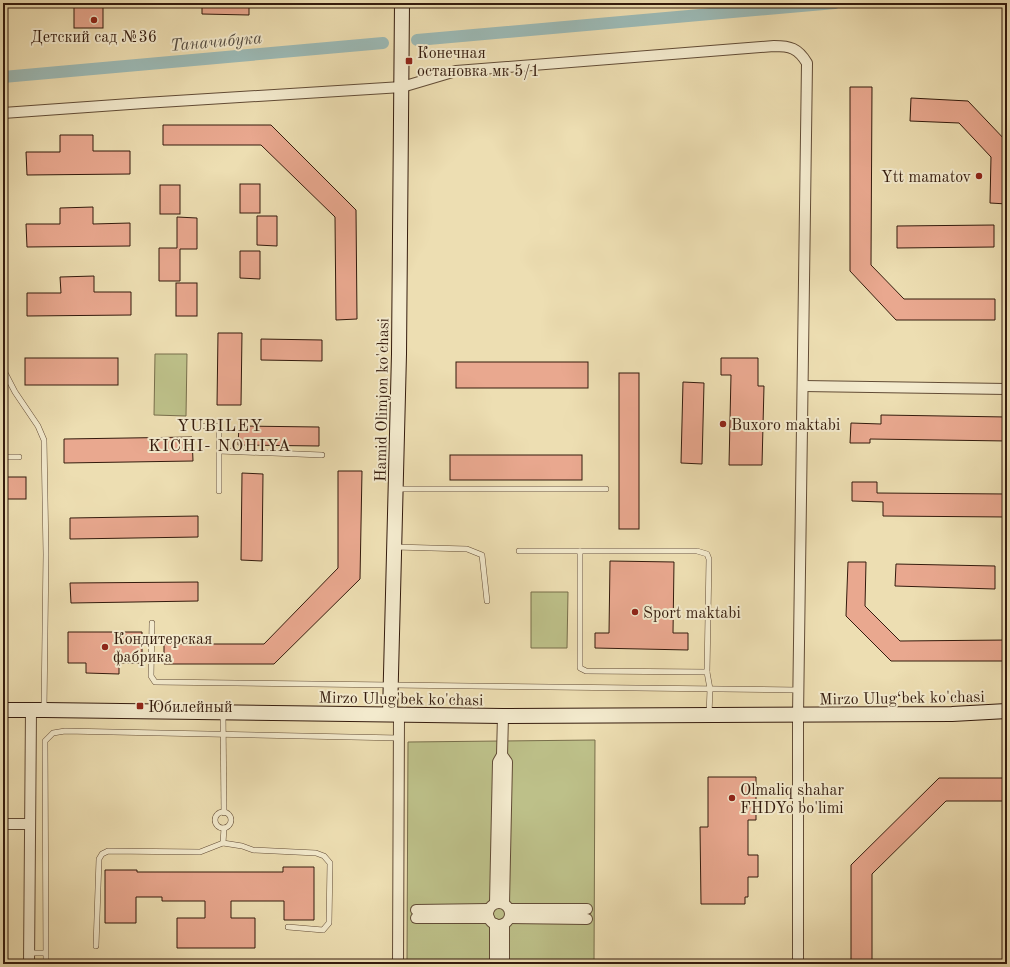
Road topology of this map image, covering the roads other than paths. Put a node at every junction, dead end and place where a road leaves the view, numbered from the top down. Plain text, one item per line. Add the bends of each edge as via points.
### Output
1 (402, 3) edge
2 (402, 87) junction
3 (3, 113) edge
4 (3, 369) edge
5 (803, 386) junction
6 (1007, 389) edge
7 (203, 426) dead end
8 (219, 451) junction
9 (322, 455) dead end
10 (3, 457) edge
11 (19, 457) dead end
12 (396, 489) junction
13 (606, 489) dead end
14 (219, 491) dead end
15 (394, 547) junction
16 (519, 551) dead end
17 (580, 551) junction
18 (487, 601) dead end
19 (152, 623) dead end
20 (707, 672) junction
21 (391, 685) junction
22 (710, 689) junction
23 (798, 690) junction
24 (3, 710) edge
25 (37, 710) junction
26 (1007, 711) edge
27 (223, 712) junction
28 (394, 714) junction
29 (503, 716) junction
30 (709, 716) junction
31 (798, 716) junction
32 (223, 734) junction
33 (398, 738) junction
34 (224, 813) junction
35 (3, 824) edge
36 (30, 824) junction
37 (224, 828) junction
38 (223, 843) junction
39 (416, 914) dead end
40 (499, 914) junction
41 (587, 914) dead end
42 (288, 927) dead end
43 (96, 946) dead end
44 (29, 953) junction
45 (46, 953) junction
46 (29, 964) edge
47 (46, 964) edge
48 (398, 964) edge
49 (495, 964) edge
50 (504, 964) edge
51 (798, 964) edge

1 - 2 main road, Hamid Olimjon ko'chasi
2 - 3 street
2 - 5 street via 456,71 774,46 794,48 807,62
2 - 12 main road, Hamid Olimjon ko'chasi
4 - 25 lane via 44,440 46,554
5 - 6 street
5 - 23 street
7 - 8 lane via 218,426
8 - 9 lane
8 - 14 lane
10 - 11 lane
12 - 13 lane
12 - 15 main road, Hamid Olimjon ko'chasi
15 - 18 lane via 467,549 482,555
15 - 21 main road, Hamid Olimjon ko'chasi
16 - 17 lane
17 - 20 lane via 580,668 586,671
17 - 20 lane via 697,551 707,554 710,559
19 - 21 lane via 151,676 155,682
20 - 22 lane
21 - 22 lane
21 - 28 main road, Hamid Olimjon ko'chasi
22 - 23 lane
22 - 30 lane
23 - 31 street
24 - 25 main road, Mirzo Ulug'bek ko'chasi
25 - 27 main road, Mirzo Ulug'bek ko'chasi
25 - 36 street
26 - 31 main road, Mirzo Ulug‘bek ko'chasi
27 - 28 main road, Mirzo Ulug'bek ko'chasi
27 - 32 lane
28 - 29 main road, Mirzo Ulug'bek ko'chasi
28 - 33 street
29 - 30 main road, Mirzo Ulug'bek ko'chasi
29 - 40 street via 502,755 507,762
30 - 31 main road, Mirzo Ulug'bek ko'chasi
31 - 51 street
32 - 33 lane
32 - 34 lane
32 - 45 lane via 64,731 53,733 46,741
33 - 48 street
34 - 37 lane via 230,816 231,820
34 - 37 lane via 219,814 215,821
35 - 36 street
36 - 44 street
37 - 38 lane
38 - 42 lane via 253,850 316,853 324,856 330,863 329,923 323,930
38 - 43 lane via 200,852 108,851 102,854 98,859
39 - 40 street
40 - 41 street
40 - 49 street
40 - 50 street
44 - 45 lane
44 - 46 street
45 - 47 lane

